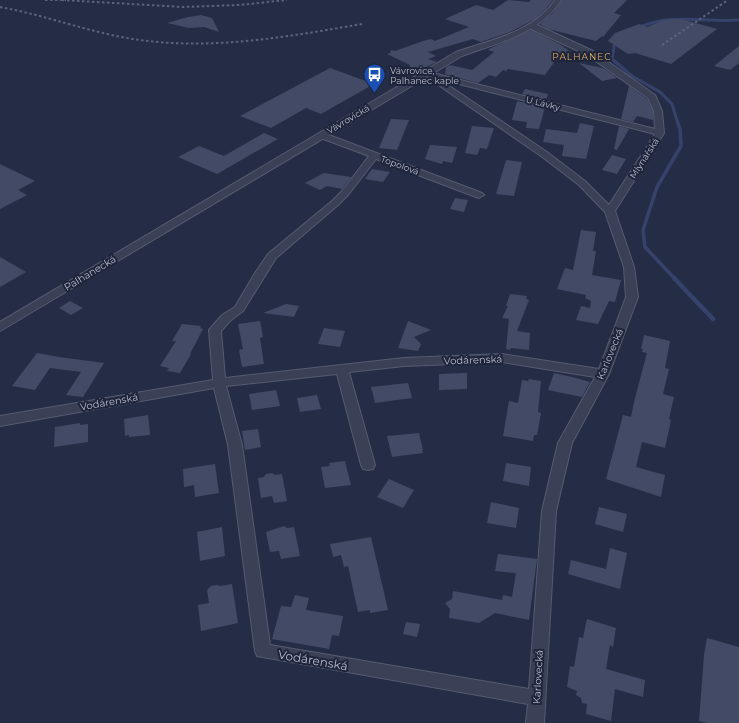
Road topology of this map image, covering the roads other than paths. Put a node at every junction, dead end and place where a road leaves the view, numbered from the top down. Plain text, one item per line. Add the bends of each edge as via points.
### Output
1 (558, 0) edge
2 (532, 26) junction
3 (425, 73) junction
4 (660, 133) junction
5 (321, 135) junction
6 (374, 156) junction
7 (479, 195) dead end
8 (610, 211) junction
9 (179, 219) joint
10 (0, 327) edge
11 (342, 369) junction
12 (603, 374) junction
13 (218, 382) junction
14 (0, 420) edge
15 (368, 465) dead end
16 (536, 698) junction
17 (536, 723) edge

1 - 2 street, Vávrovická via 552,11
2 - 3 street, Vávrovická via 459,54
2 - 4 street, Mlynářská via 590,53 652,97 658,111
3 - 4 street, U Lávky
3 - 5 street, Vávrovická
3 - 8 street, Karlovecká via 544,154 582,184
4 - 8 street, Mlynářská
5 - 6 street, Topolová
5 - 9 street, Vávrovická
6 - 7 street, Topolová
6 - 13 street, Vodárenská via 346,193 272,256 239,309 215,330
8 - 12 street, Karlovecká via 629,267 632,297
9 - 10 street, Palhanecká
11 - 12 street, Vodárenská via 404,362 502,358
11 - 13 street, Vodárenská
11 - 15 street
12 - 16 street, Karlovecká via 565,444 549,511
13 - 14 street, Vodárenská
13 - 16 street, Vodárenská via 235,445 263,652
16 - 17 street, Karlovecká

